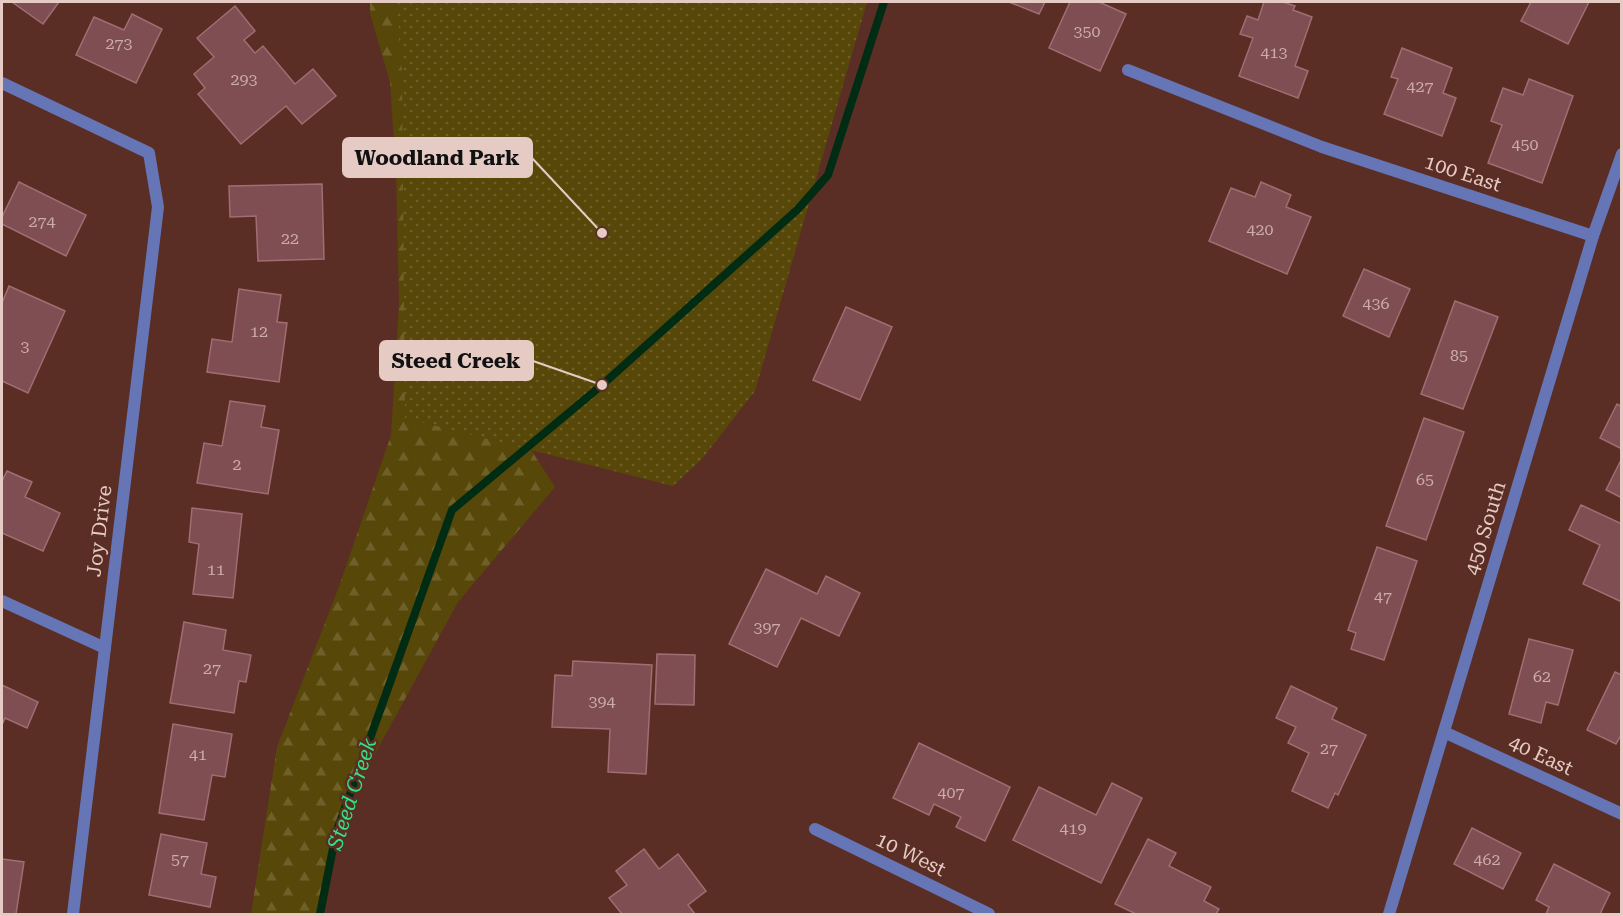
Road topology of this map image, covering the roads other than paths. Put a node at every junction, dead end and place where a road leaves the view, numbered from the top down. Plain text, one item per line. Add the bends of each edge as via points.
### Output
1 (1128, 70) dead end
2 (2, 84) edge
3 (1622, 154) edge
4 (1593, 236) junction
5 (2, 601) edge
6 (105, 648) junction
7 (1444, 732) junction
8 (1622, 814) edge
9 (815, 830) dead end
10 (73, 915) edge
11 (989, 915) edge
12 (1389, 915) edge

1 - 4 street, 100 East via 1322,147
2 - 6 street, Joy Drive via 149,153 158,207
3 - 4 street, 450 South
4 - 7 street, 450 South
5 - 6 street
6 - 10 street, Joy Drive
7 - 8 street, 40 East
7 - 12 street, 450 South
9 - 11 street, 10 West

